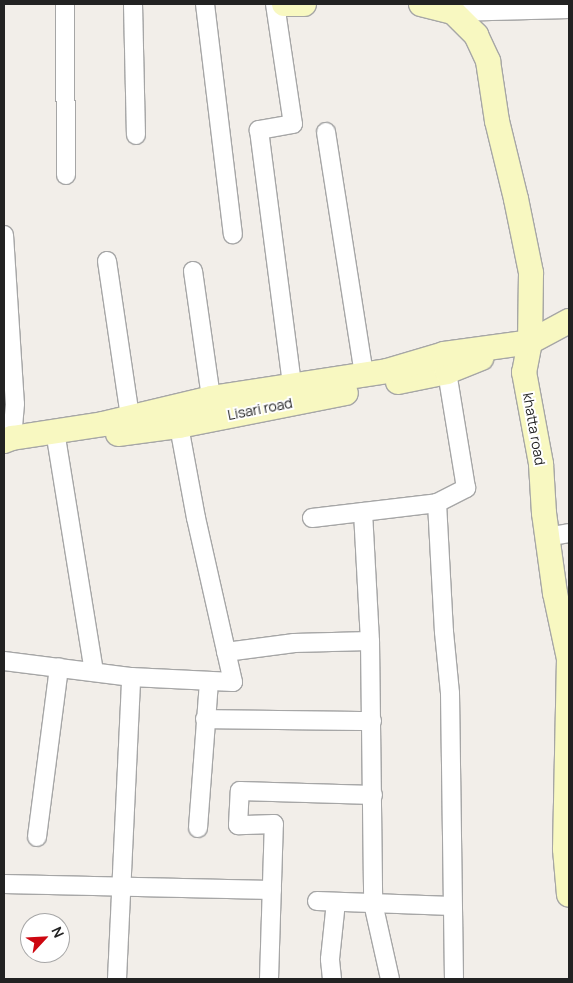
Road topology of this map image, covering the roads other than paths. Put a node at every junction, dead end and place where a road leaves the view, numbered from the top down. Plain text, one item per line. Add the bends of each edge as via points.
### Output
1 (65, 4) edge
2 (133, 4) edge
3 (205, 4) edge
4 (275, 4) edge
5 (284, 4) edge
6 (304, 4) edge
7 (421, 4) edge
8 (565, 7) edge
9 (453, 12) junction
10 (326, 132) dead end
11 (136, 135) dead end
12 (66, 175) dead end
13 (232, 234) dead end
14 (4, 235) edge
15 (107, 262) dead end
16 (194, 271) dead end
17 (569, 322) edge
18 (521, 344) junction
19 (445, 364) junction
20 (364, 374) junction
21 (292, 385) junction
22 (211, 398) junction
23 (177, 416) junction
24 (130, 417) junction
25 (56, 437) junction
26 (7, 445) edge
27 (437, 503) junction
28 (363, 512) junction
29 (312, 518) dead end
30 (558, 535) edge
31 (370, 641) junction
32 (226, 652) junction
33 (4, 661) edge
34 (59, 667) junction
35 (94, 671) junction
36 (132, 676) junction
37 (209, 680) junction
38 (205, 719) junction
39 (372, 721) junction
40 (568, 766) edge
41 (373, 795) junction
42 (198, 828) dead end
43 (38, 836) dead end
44 (4, 884) edge
45 (122, 886) junction
46 (272, 890) junction
47 (569, 895) edge
48 (317, 902) dead end
49 (336, 902) junction
50 (373, 904) junction
51 (452, 906) junction
52 (118, 979) edge
53 (269, 979) edge
54 (332, 979) edge
55 (390, 979) edge
56 (454, 979) edge

1 - 12 street
2 - 11 street
3 - 13 street
4 - 21 street via 293,124 259,130
5 - 6 street
7 - 9 street, khatta road
8 - 9 street
9 - 18 street, khatta road via 476,34 488,60 497,121 531,273
10 - 20 street
14 - 26 street via 16,404
15 - 24 street
16 - 22 street
17 - 18 street, Lisari road
18 - 19 street, Lisari road
18 - 30 street, khatta road via 541,464
19 - 20 street, Lisari road
19 - 23 street, Lisari road
19 - 27 street via 466,488
20 - 21 street, Lisari road
21 - 22 street, Lisari road
22 - 23 street, Lisari road
23 - 24 street, Lisari road
23 - 25 street, Lisari road
23 - 32 street
24 - 25 street, Lisari road
25 - 26 street, Lisari road
25 - 35 street
27 - 28 street
27 - 51 street via 450,692
28 - 29 street
28 - 31 street
30 - 40 street, khatta road via 569,659
31 - 32 street via 294,643
31 - 39 street
32 - 37 street via 233,682
33 - 34 street
34 - 35 street
34 - 43 street
35 - 36 street
36 - 37 street
36 - 45 street
37 - 38 street
38 - 39 street
38 - 42 street
39 - 41 street
40 - 47 street, khatta road via 565,849
41 - 46 street via 240,791 238,825 274,824
41 - 50 street
44 - 45 street
45 - 46 street
45 - 52 street
46 - 53 street
48 - 49 street
49 - 50 street
49 - 54 street via 330,958
50 - 51 street
50 - 55 street
51 - 56 street

